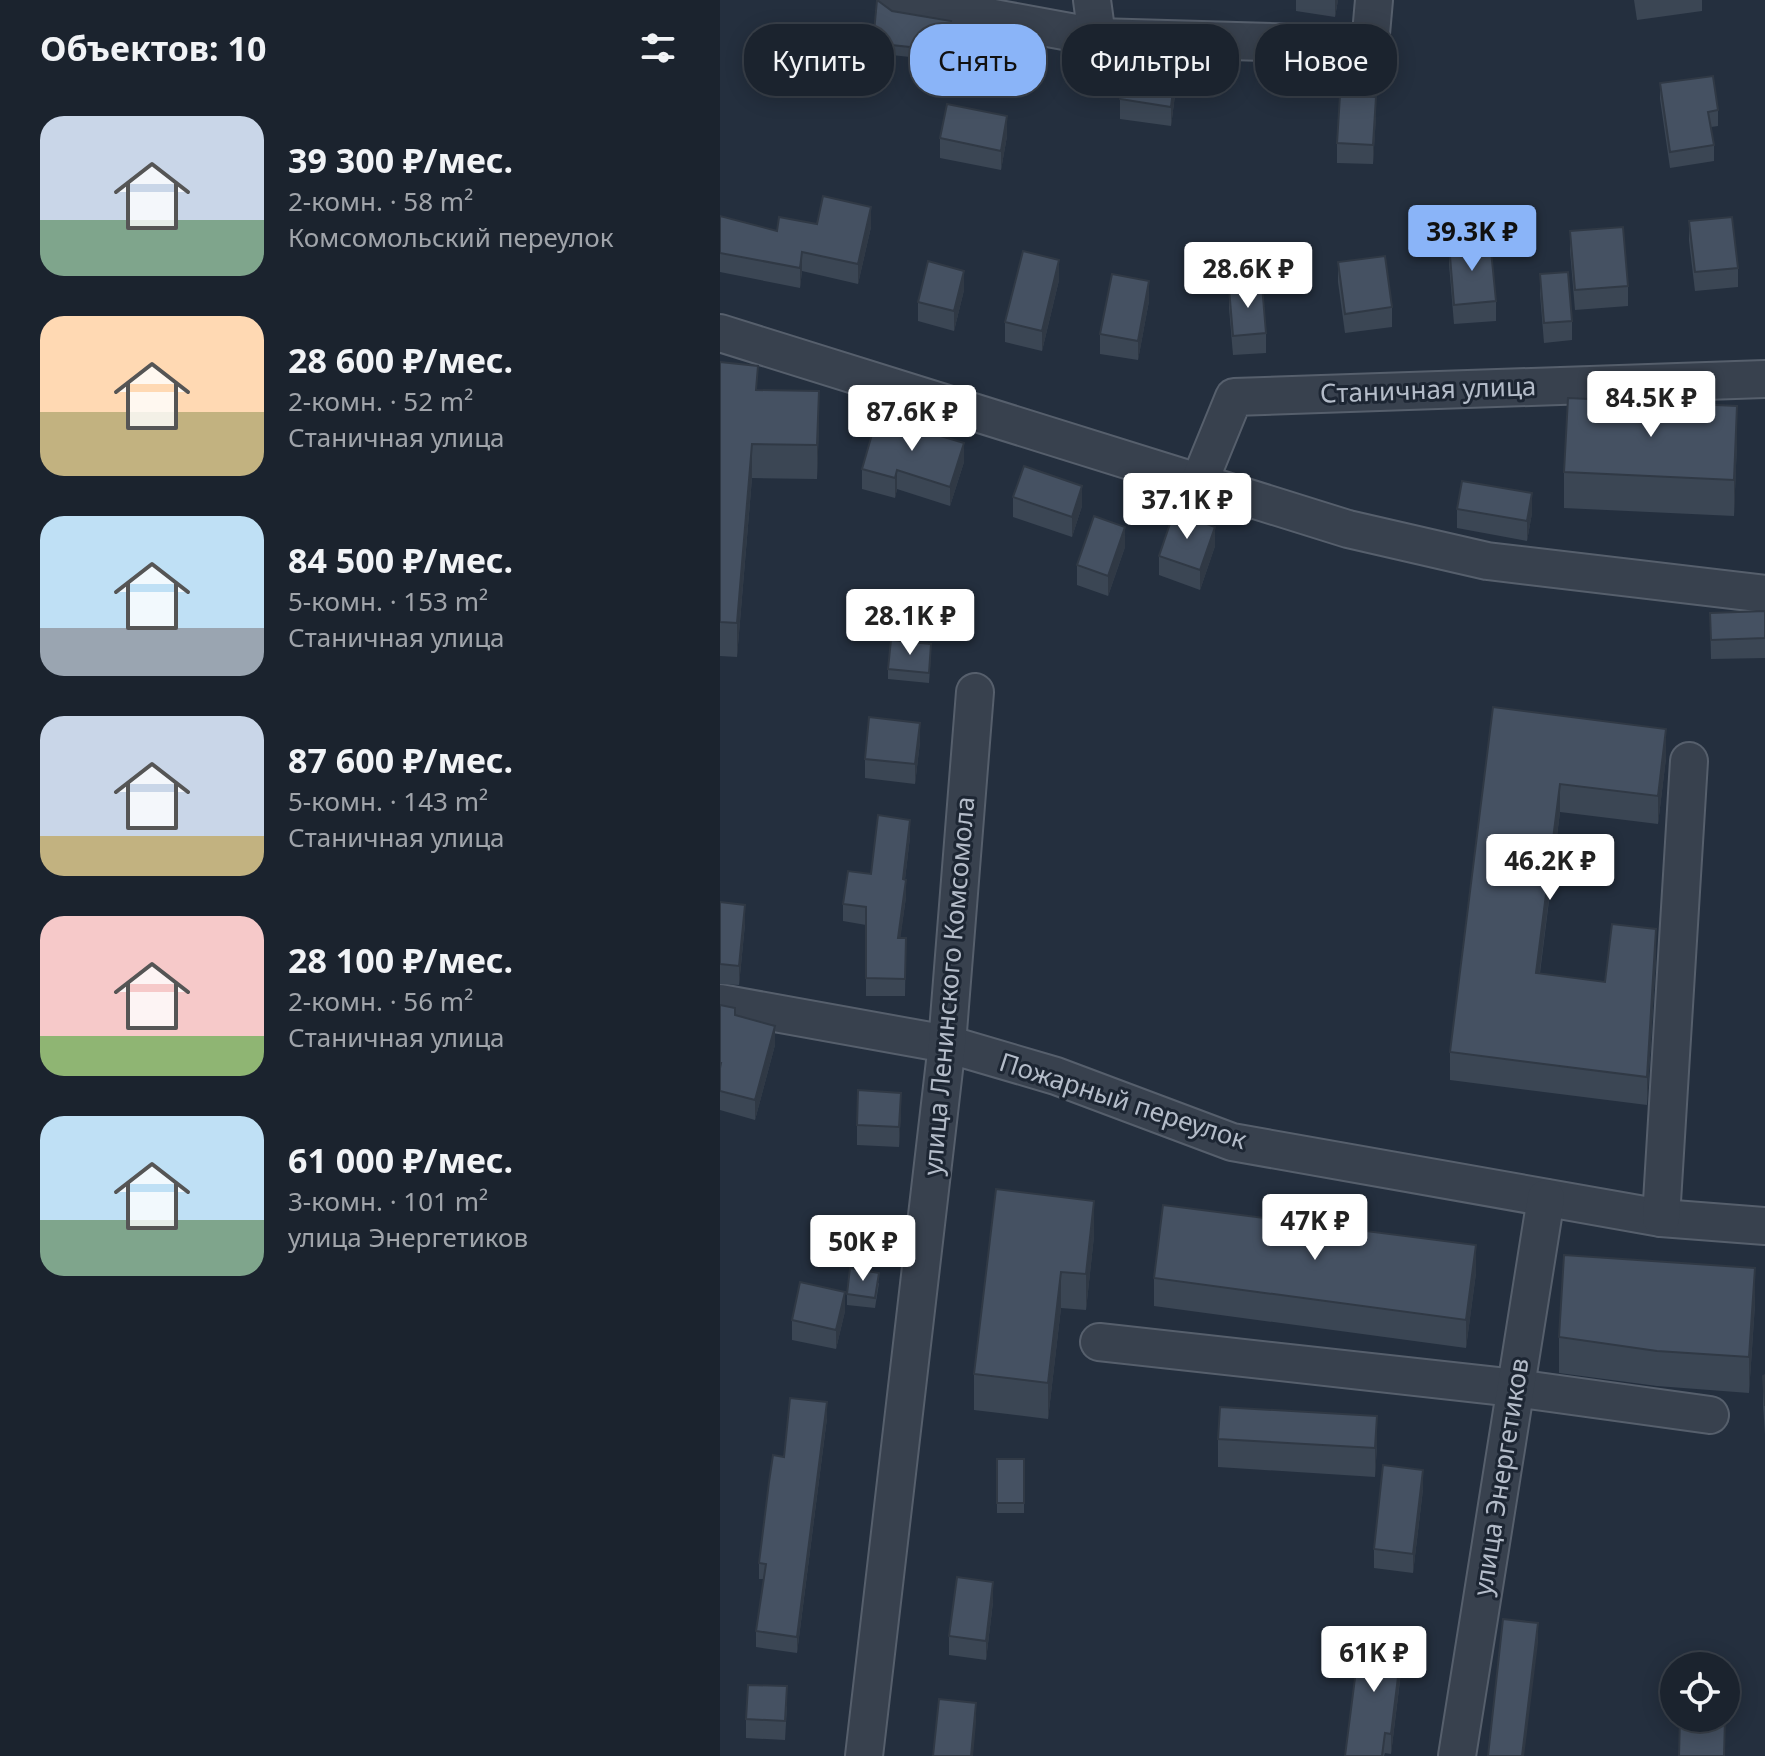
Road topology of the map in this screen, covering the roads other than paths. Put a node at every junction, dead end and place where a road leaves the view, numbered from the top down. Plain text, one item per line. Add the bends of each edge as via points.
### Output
1 (896, 0) edge
2 (1092, 0) edge
3 (1374, 0) edge
4 (1095, 24) edge
5 (1062, 31) edge
6 (1239, 41) edge
7 (720, 333) edge
8 (1765, 379) edge
9 (1198, 485) junction
10 (1765, 594) edge
11 (975, 692) dead end
12 (1689, 761) dead end
13 (720, 1003) edge
14 (947, 1044) junction
15 (1546, 1198) junction
16 (1661, 1218) junction
17 (1765, 1226) edge
18 (1099, 1342) dead end
19 (1515, 1388) junction
20 (1710, 1415) dead end
21 (864, 1756) edge
22 (1457, 1756) edge

1 - 5 street
2 - 4 street
3 - 6 street via 1370,45
7 - 9 street
8 - 9 street, Станичная улица via 1234,397
9 - 10 street via 1348,529 1487,561
11 - 14 street, улица Ленинского Комсомола
12 - 16 street
13 - 14 street, Пожарный переулок
14 - 15 street, Пожарный переулок via 1056,1076 1232,1142
14 - 21 street, улица Ленинского Комсомола
15 - 16 street, Пожарный переулок
15 - 19 street, улица Энергетиков
16 - 17 street, Пожарный переулок
18 - 19 street
19 - 20 street
19 - 22 street, улица Энергетиков

